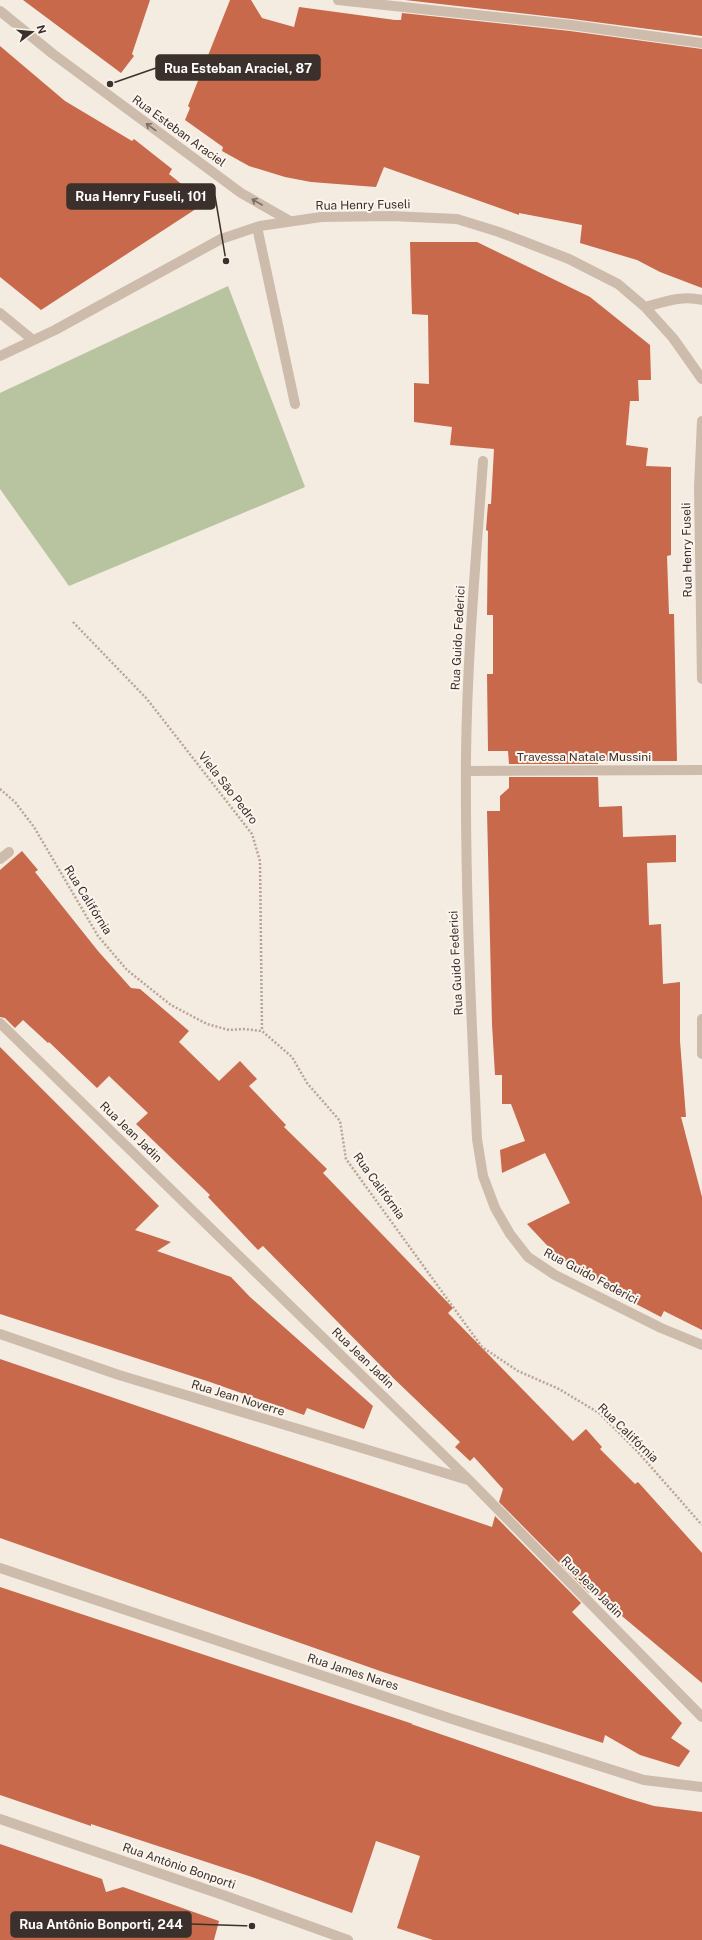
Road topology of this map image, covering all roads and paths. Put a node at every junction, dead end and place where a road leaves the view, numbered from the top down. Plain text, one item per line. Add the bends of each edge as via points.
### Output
1 (338, 0) edge
2 (0, 11) edge
3 (702, 43) edge
4 (290, 222) junction
5 (257, 227) junction
6 (702, 300) edge
7 (645, 307) junction
8 (0, 313) edge
9 (33, 340) junction
10 (0, 356) edge
11 (702, 379) edge
12 (296, 404) dead end
13 (702, 421) edge
14 (482, 460) dead end
15 (73, 622) dead end
16 (702, 679) edge
17 (702, 770) edge
18 (466, 771) junction
19 (0, 789) edge
20 (9, 852) dead end
21 (0, 859) edge
22 (702, 1019) edge
23 (0, 1023) edge
24 (262, 1031) junction
25 (702, 1054) edge
26 (0, 1334) edge
27 (702, 1345) edge
28 (470, 1481) junction
29 (702, 1525) edge
30 (0, 1568) edge
31 (702, 1717) edge
32 (702, 1787) edge
33 (0, 1819) edge
34 (348, 1940) edge

1 - 3 street via 570,25
4 -> 2 street, Rua Esteban Araciel via 241,193 53,54
4 - 5 street, Rua Henry Fuseli
4 - 7 street, Rua Henry Fuseli via 321,217 391,216 457,219 569,259 618,284
5 - 9 street, Rua Henry Fuseli via 221,239
5 - 12 street
6 - 7 street via 678,299
7 - 11 street, Rua Henry Fuseli via 674,338
8 - 9 street
9 - 10 street, Rua Henry Fuseli
13 - 16 street, Rua Henry Fuseli via 699,487
14 - 18 street, Rua Guido Federici via 469,651
15 - 24 path, Viela São Pedro via 147,699 252,834 260,861
17 - 18 street, Travessa Natale Mussini
18 - 27 street, Rua Guido Federici via 466,901 477,1138 483,1176 495,1208 510,1234 528,1257 562,1278 661,1328
19 - 24 path, Rua Califórnia via 15,802 34,826 98,936 127,970 171,1005 207,1024 229,1030
20 - 21 street
22 - 25 street
23 - 28 street, Rua Jean Jadin
24 - 29 path, Rua Califórnia via 292,1057 308,1083 340,1121 346,1159 482,1347 518,1371 559,1389 599,1414 637,1451
26 - 28 street, Rua Jean Noverre via 119,1375
28 - 31 street, Rua Jean Jadin
30 - 32 street, Rua James Nares via 449,1718 644,1780
33 - 34 street, Rua Antônio Bonporti

